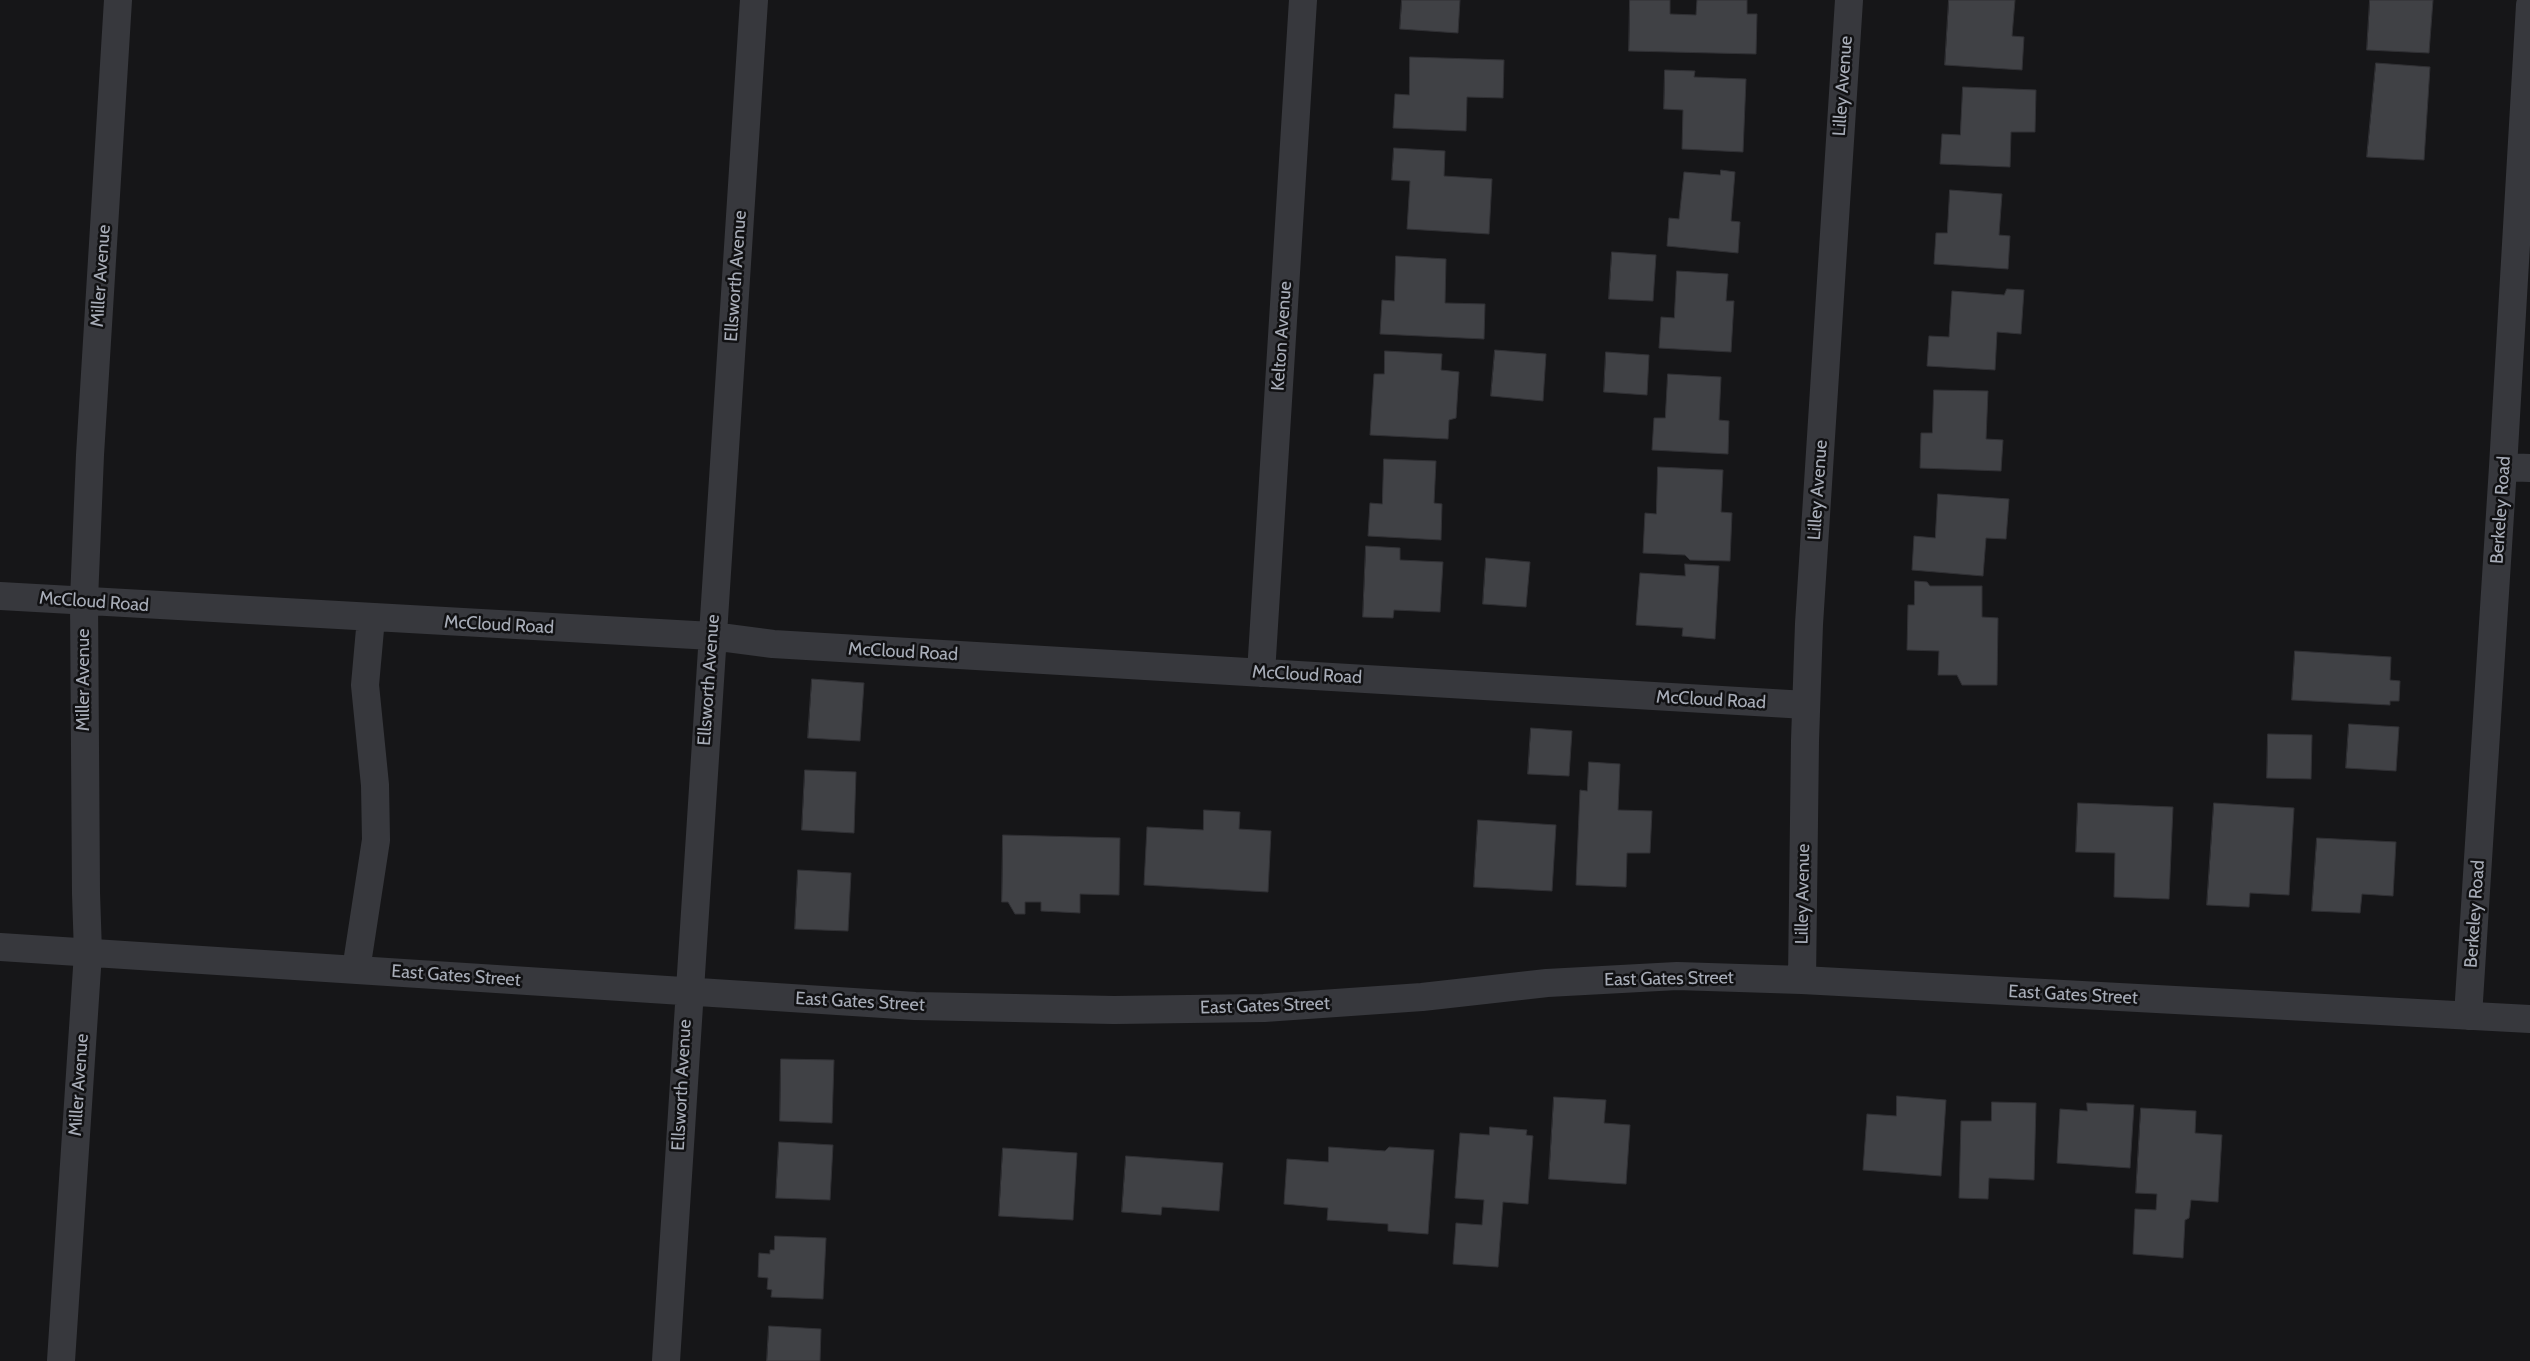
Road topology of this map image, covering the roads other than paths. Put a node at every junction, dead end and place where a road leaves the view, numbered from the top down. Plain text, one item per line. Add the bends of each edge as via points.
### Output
1 (118, 0) edge
2 (754, 0) edge
3 (1303, 0) edge
4 (1849, 0) edge
5 (2530, 4) edge
6 (2517, 468) edge
7 (0, 596) edge
8 (84, 600) junction
9 (372, 618) junction
10 (712, 636) junction
11 (1261, 673) junction
12 (1806, 705) junction
13 (0, 947) edge
14 (88, 953) junction
15 (356, 970) junction
16 (1802, 980) junction
17 (688, 991) junction
18 (2468, 1016) junction
19 (2530, 1019) edge
20 (61, 1361) edge
21 (666, 1361) edge

1 - 8 street, Miller Avenue
2 - 10 street, Ellsworth Avenue
3 - 11 street, Kelton Avenue
4 - 12 street, Lilley Avenue
5 - 6 street, Berkeley Road
6 - 18 street, Berkeley Road
7 - 8 street, McCloud Road
8 - 9 street, McCloud Road
8 - 14 street, Miller Avenue
9 - 10 street, McCloud Road
9 - 15 street via 365,685 376,840
10 - 11 street, McCloud Road via 773,644
10 - 17 street, Ellsworth Avenue
11 - 12 street, McCloud Road
12 - 16 street, Lilley Avenue
13 - 14 street, East Gates Street
14 - 15 street, East Gates Street
14 - 20 street, Miller Avenue
15 - 17 street, East Gates Street
16 - 17 street, East Gates Street via 1677,976 1547,983 1422,997 1264,1008 1114,1010 915,1006
16 - 18 street, East Gates Street
17 - 21 street, Ellsworth Avenue
18 - 19 street, East Gates Street

